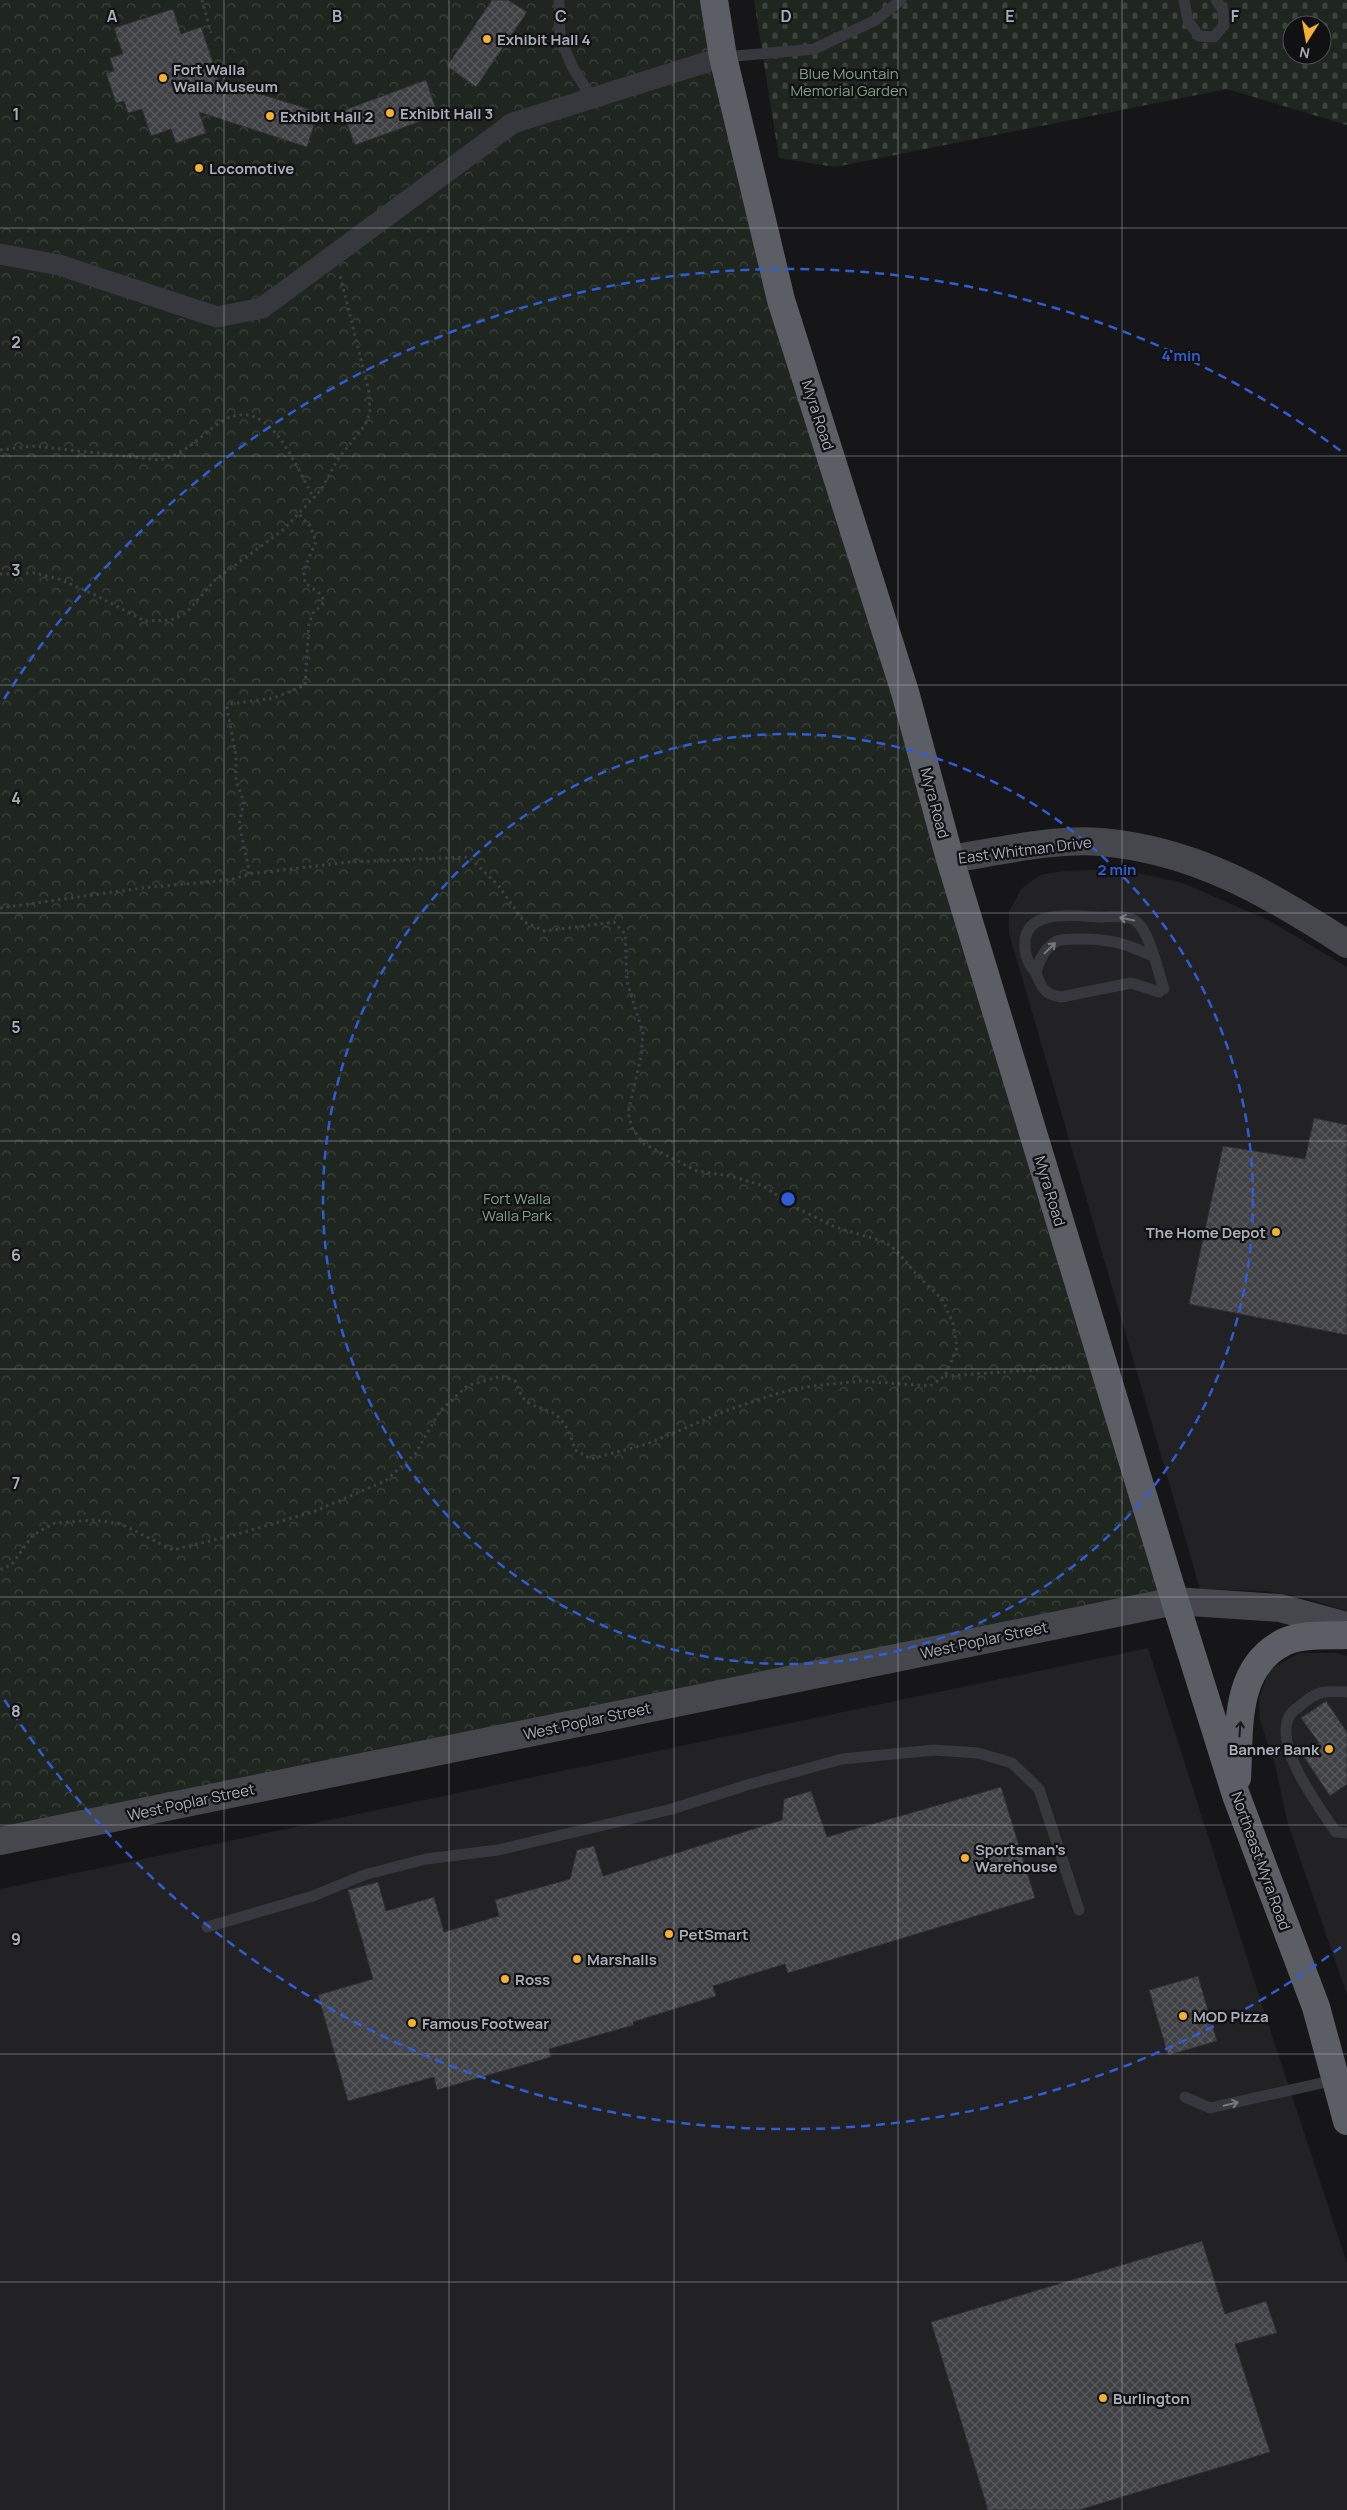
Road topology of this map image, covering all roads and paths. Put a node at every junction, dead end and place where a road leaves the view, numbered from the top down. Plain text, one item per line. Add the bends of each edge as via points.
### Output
1 (202, 0) edge
2 (559, 0) edge
3 (714, 0) edge
4 (901, 0) edge
5 (1184, 0) edge
6 (1216, 0) edge
7 (211, 33) dead end
8 (723, 57) junction
9 (592, 98) junction
10 (0, 254) edge
11 (334, 255) junction
12 (0, 450) edge
13 (314, 498) junction
14 (299, 514) junction
15 (0, 574) edge
16 (950, 859) junction
17 (250, 874) junction
18 (0, 908) edge
19 (1347, 944) edge
20 (1153, 956) junction
21 (1036, 973) junction
22 (1075, 1366) dead end
23 (945, 1376) junction
24 (0, 1570) edge
25 (1175, 1601) junction
26 (1347, 1626) edge
27 (1347, 1635) edge
28 (1347, 1692) edge
29 (1236, 1795) junction
30 (1347, 1833) edge
31 (0, 1841) edge
32 (1079, 1910) dead end
33 (207, 1926) dead end
34 (1335, 2080) junction
35 (1185, 2097) dead end
36 (1347, 2121) edge

1 - 7 path
2 - 9 lane via 560,38 573,68
3 - 8 highway, Myra Road
4 - 8 lane via 876,20 814,48
5 - 6 lane via 1188,21 1199,36 1214,37 1224,25 1224,10
8 - 9 street
8 - 16 highway, Myra Road via 781,300 905,692
9 - 11 street via 513,123
10 - 11 street via 59,265 217,317 262,308
11 - 13 path via 371,403 365,425 338,459
12 - 13 path via 33,446 160,460 176,456 225,418 242,413 260,418 278,436
13 - 14 path
14 - 15 path via 252,555 215,580 186,613 171,620 145,621 59,579 36,573
14 - 17 path via 310,526 316,542 305,570 305,581 318,590 324,603 313,613 310,624 305,685 274,698 230,704 227,708 236,756 236,781 244,802 239,824
16 - 19 main road, East Whitman Drive via 1067,842 1100,842 1174,854 1280,900
16 - 25 highway, Myra Road
17 - 18 path via 229,880 142,888
17 - 23 path via 349,862 469,857 498,885 524,922 545,932 614,922 625,934 627,982 642,1033 641,1057 628,1114 632,1128 644,1144 698,1171 760,1185 820,1220 885,1242 897,1251 942,1299 953,1323 957,1348
21 -> 20 lane via 1046,950 1057,941 1112,940
20 - 21 lane via 1161,991 1131,983 1061,998 1042,989
20 -> 21 lane via 1144,929 1131,918 1059,915 1042,919 1025,936 1028,964
22 - 23 path
23 - 24 path via 930,1386 862,1381 779,1393 728,1410 647,1444 591,1459 575,1450 562,1420 523,1398 515,1382 501,1376 467,1386 440,1411 415,1454 385,1481 315,1511 173,1550 121,1524 94,1520 55,1523 33,1535 12,1564
25 - 26 main road, West Poplar Street via 1280,1608
25 - 29 highway, Northeast Myra Road
25 - 31 main road, West Poplar Street
29 -> 27 highway via 1242,1699 1254,1668 1279,1644 1303,1637
28 - 30 lane via 1315,1693 1290,1714 1286,1724 1286,1736 1296,1770 1336,1832
29 - 34 highway, Northeast Myra Road via 1316,2007
32 - 33 lane via 1038,1789 1012,1763 978,1753 934,1750 842,1759 672,1809 498,1850 426,1859 364,1875 313,1896
35 -> 34 lane via 1210,2108
34 - 36 highway, Northeast Myra Road

